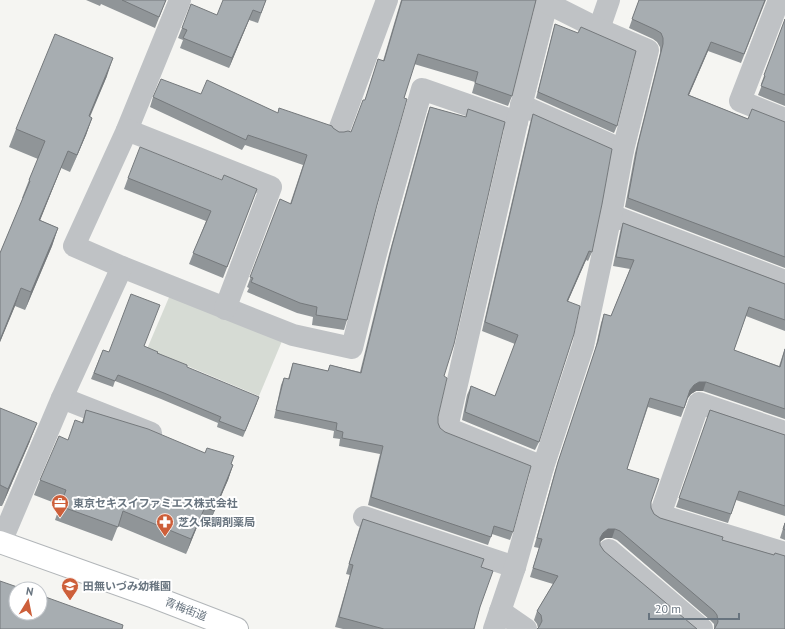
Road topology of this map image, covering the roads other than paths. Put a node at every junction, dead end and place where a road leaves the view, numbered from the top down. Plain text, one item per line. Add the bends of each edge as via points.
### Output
1 (180, 0) edge
2 (387, 0) edge
3 (609, 0) edge
4 (778, 0) edge
5 (544, 1) edge
6 (599, 29) junction
7 (519, 114) junction
8 (785, 119) edge
9 (127, 130) junction
10 (339, 130) edge
11 (623, 150) junction
12 (611, 215) junction
13 (122, 267) junction
14 (785, 281) edge
15 (225, 309) junction
16 (62, 398) junction
17 (785, 432) edge
18 (171, 440) edge
19 (543, 467) junction
20 (364, 517) dead end
21 (0, 542) edge
22 (609, 550) dead end
23 (785, 553) edge
24 (515, 567) junction
25 (497, 620) edge
26 (237, 629) edge
27 (526, 629) edge
28 (702, 629) edge

1 - 9 street
2 - 10 street
3 - 6 street
4 - 8 street via 740,101
5 - 6 street
5 - 7 street
6 - 11 street via 648,50
7 - 11 street
7 - 15 street via 422,89 352,348 293,334
7 - 19 street via 447,428
9 - 13 street via 74,246
9 - 15 street via 271,187
11 - 12 street
12 - 14 street
12 - 19 street via 583,346
13 - 15 street
13 - 16 street
16 - 18 street
16 - 21 street
17 - 23 street via 699,402 660,515
19 - 24 street
20 - 24 street
21 - 26 main road, 青梅街道
22 - 28 street
24 - 25 street
25 - 27 street

